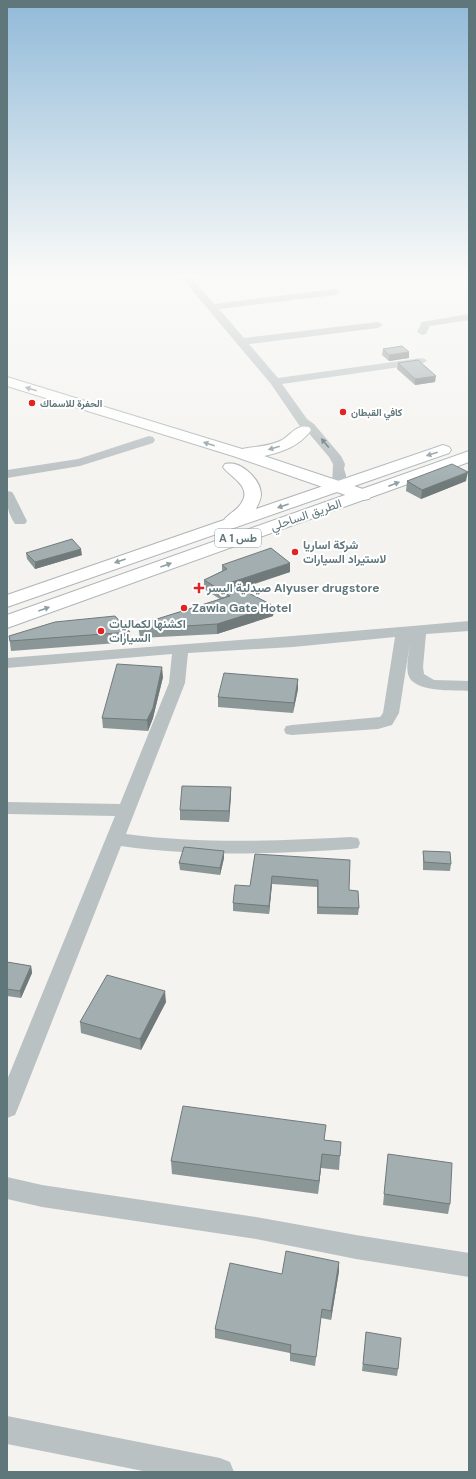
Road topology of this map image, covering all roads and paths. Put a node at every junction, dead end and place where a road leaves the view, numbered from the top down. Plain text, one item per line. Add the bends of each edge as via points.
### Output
1 (244, 346) edge
2 (421, 361) edge
3 (7, 381) edge
4 (275, 382) junction
5 (7, 394) edge
6 (303, 426) junction
7 (149, 440) junction
8 (469, 441) edge
9 (469, 456) edge
10 (235, 460) junction
11 (7, 474) edge
12 (318, 493) junction
13 (342, 494) junction
14 (7, 495) edge
15 (20, 521) dead end
16 (227, 524) junction
17 (7, 601) edge
18 (7, 622) edge
19 (469, 626) edge
20 (411, 630) junction
21 (180, 649) junction
22 (7, 663) edge
23 (469, 686) edge
24 (292, 730) dead end
25 (7, 808) edge
26 (126, 810) junction
27 (114, 839) junction
28 (351, 843) dead end
29 (7, 1108) edge
30 (7, 1188) edge
31 (469, 1265) edge
32 (7, 1430) edge
33 (220, 1472) edge

1 - 4 street
2 - 4 street
10 -> 3 main road
4 - 6 street
5 - 7 main road
6 -> 10 main road via 293,440
6 - 13 street via 326,463 338,469
7 - 10 main road
7 - 11 street via 80,462
8 -> 13 main road, الطريق الساحلي / A 1 طس
13 -> 9 main road, الطريق الساحلي / A 1 طس via 363,495
10 - 12 main road
10 - 13 main road
10 - 16 main road via 248,479 253,495 246,511
12 - 13 main road, الطريق الساحلي / A 1 طس
12 -> 16 main road, الطريق الساحلي / A 1 طس
18 -> 13 main road, الطريق الساحلي / A 1 طس
14 - 15 street
16 -> 17 main road, الطريق الساحلي / A 1 طس
19 - 20 street
20 - 21 street via 293,642
20 - 23 street via 416,676 430,684
20 - 24 street via 391,714 386,721 378,724
21 - 22 street
21 - 26 street via 177,683
25 - 26 street
26 - 27 street
27 - 28 street via 149,844 211,846
27 - 29 street
30 - 31 street via 42,1196 256,1228
32 - 33 street

